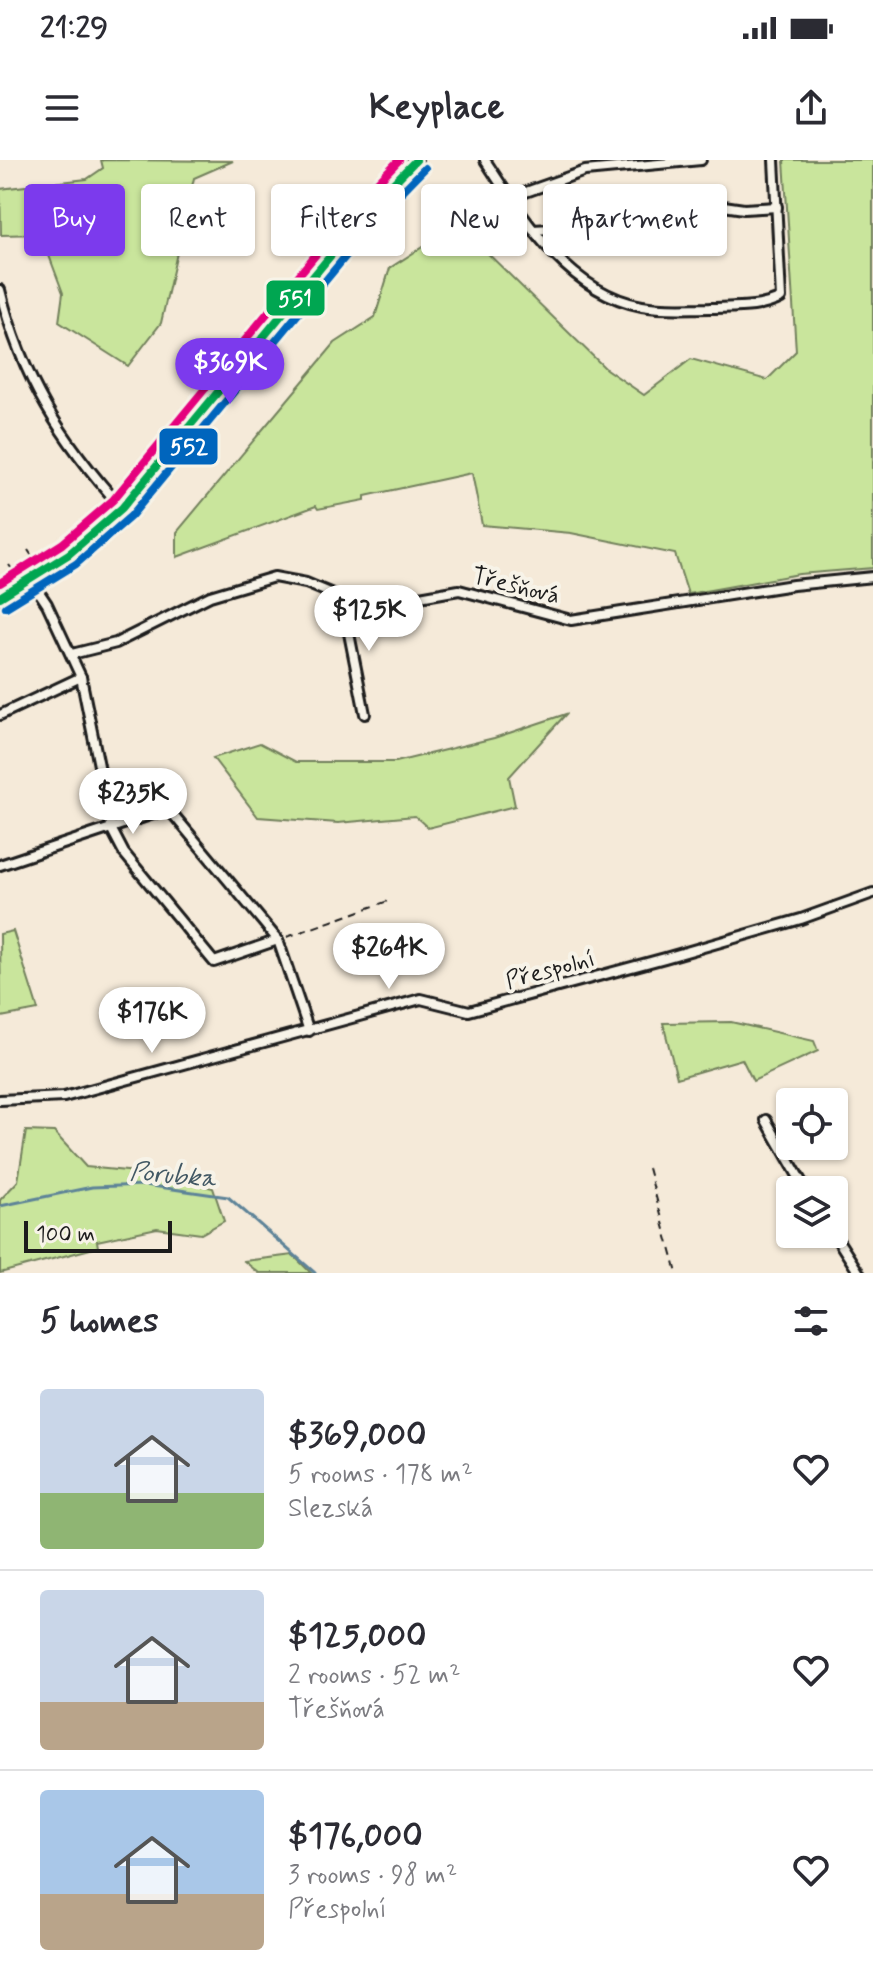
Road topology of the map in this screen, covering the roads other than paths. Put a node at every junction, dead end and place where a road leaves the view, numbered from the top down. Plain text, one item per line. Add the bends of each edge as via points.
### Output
1 (416, 160) edge
2 (485, 160) edge
3 (701, 160) edge
4 (774, 160) edge
5 (500, 184) edge
6 (527, 192) edge
7 (777, 207) junction
8 (527, 222) edge
9 (533, 230) junction
10 (0, 290) edge
11 (122, 508) junction
12 (873, 577) edge
13 (31, 580) junction
14 (0, 597) edge
15 (342, 598) junction
16 (72, 654) junction
17 (81, 677) junction
18 (365, 714) dead end
19 (0, 715) edge
20 (112, 830) junction
21 (0, 865) edge
22 (873, 893) edge
23 (278, 940) junction
24 (309, 1031) junction
25 (0, 1100) edge
26 (766, 1120) dead end
27 (798, 1176) edge
28 (843, 1248) edge
29 (859, 1273) edge

1 - 11 street via 374,203
2 - 5 street
3 - 6 street via 585,171
4 - 7 street
7 - 9 street via 661,208
7 - 9 street via 781,298 769,304 641,306 594,287 547,249
8 - 9 street
10 - 11 street via 12,339 37,395 82,462
11 - 13 street
12 - 15 street, Třešňová via 571,620 459,590 380,604
13 - 14 street
13 - 16 street
15 - 16 street, Třešňová via 274,577 245,583 116,643
15 - 18 street
16 - 17 street
17 - 19 street
17 - 20 street
20 - 21 street
20 - 23 street via 162,811 172,813
20 - 23 street via 124,853 214,962
22 - 24 street, Přespolní via 771,928 469,1011 421,999
23 - 24 street
24 - 25 street, Přespolní via 64,1097
26 - 27 street
28 - 29 street

